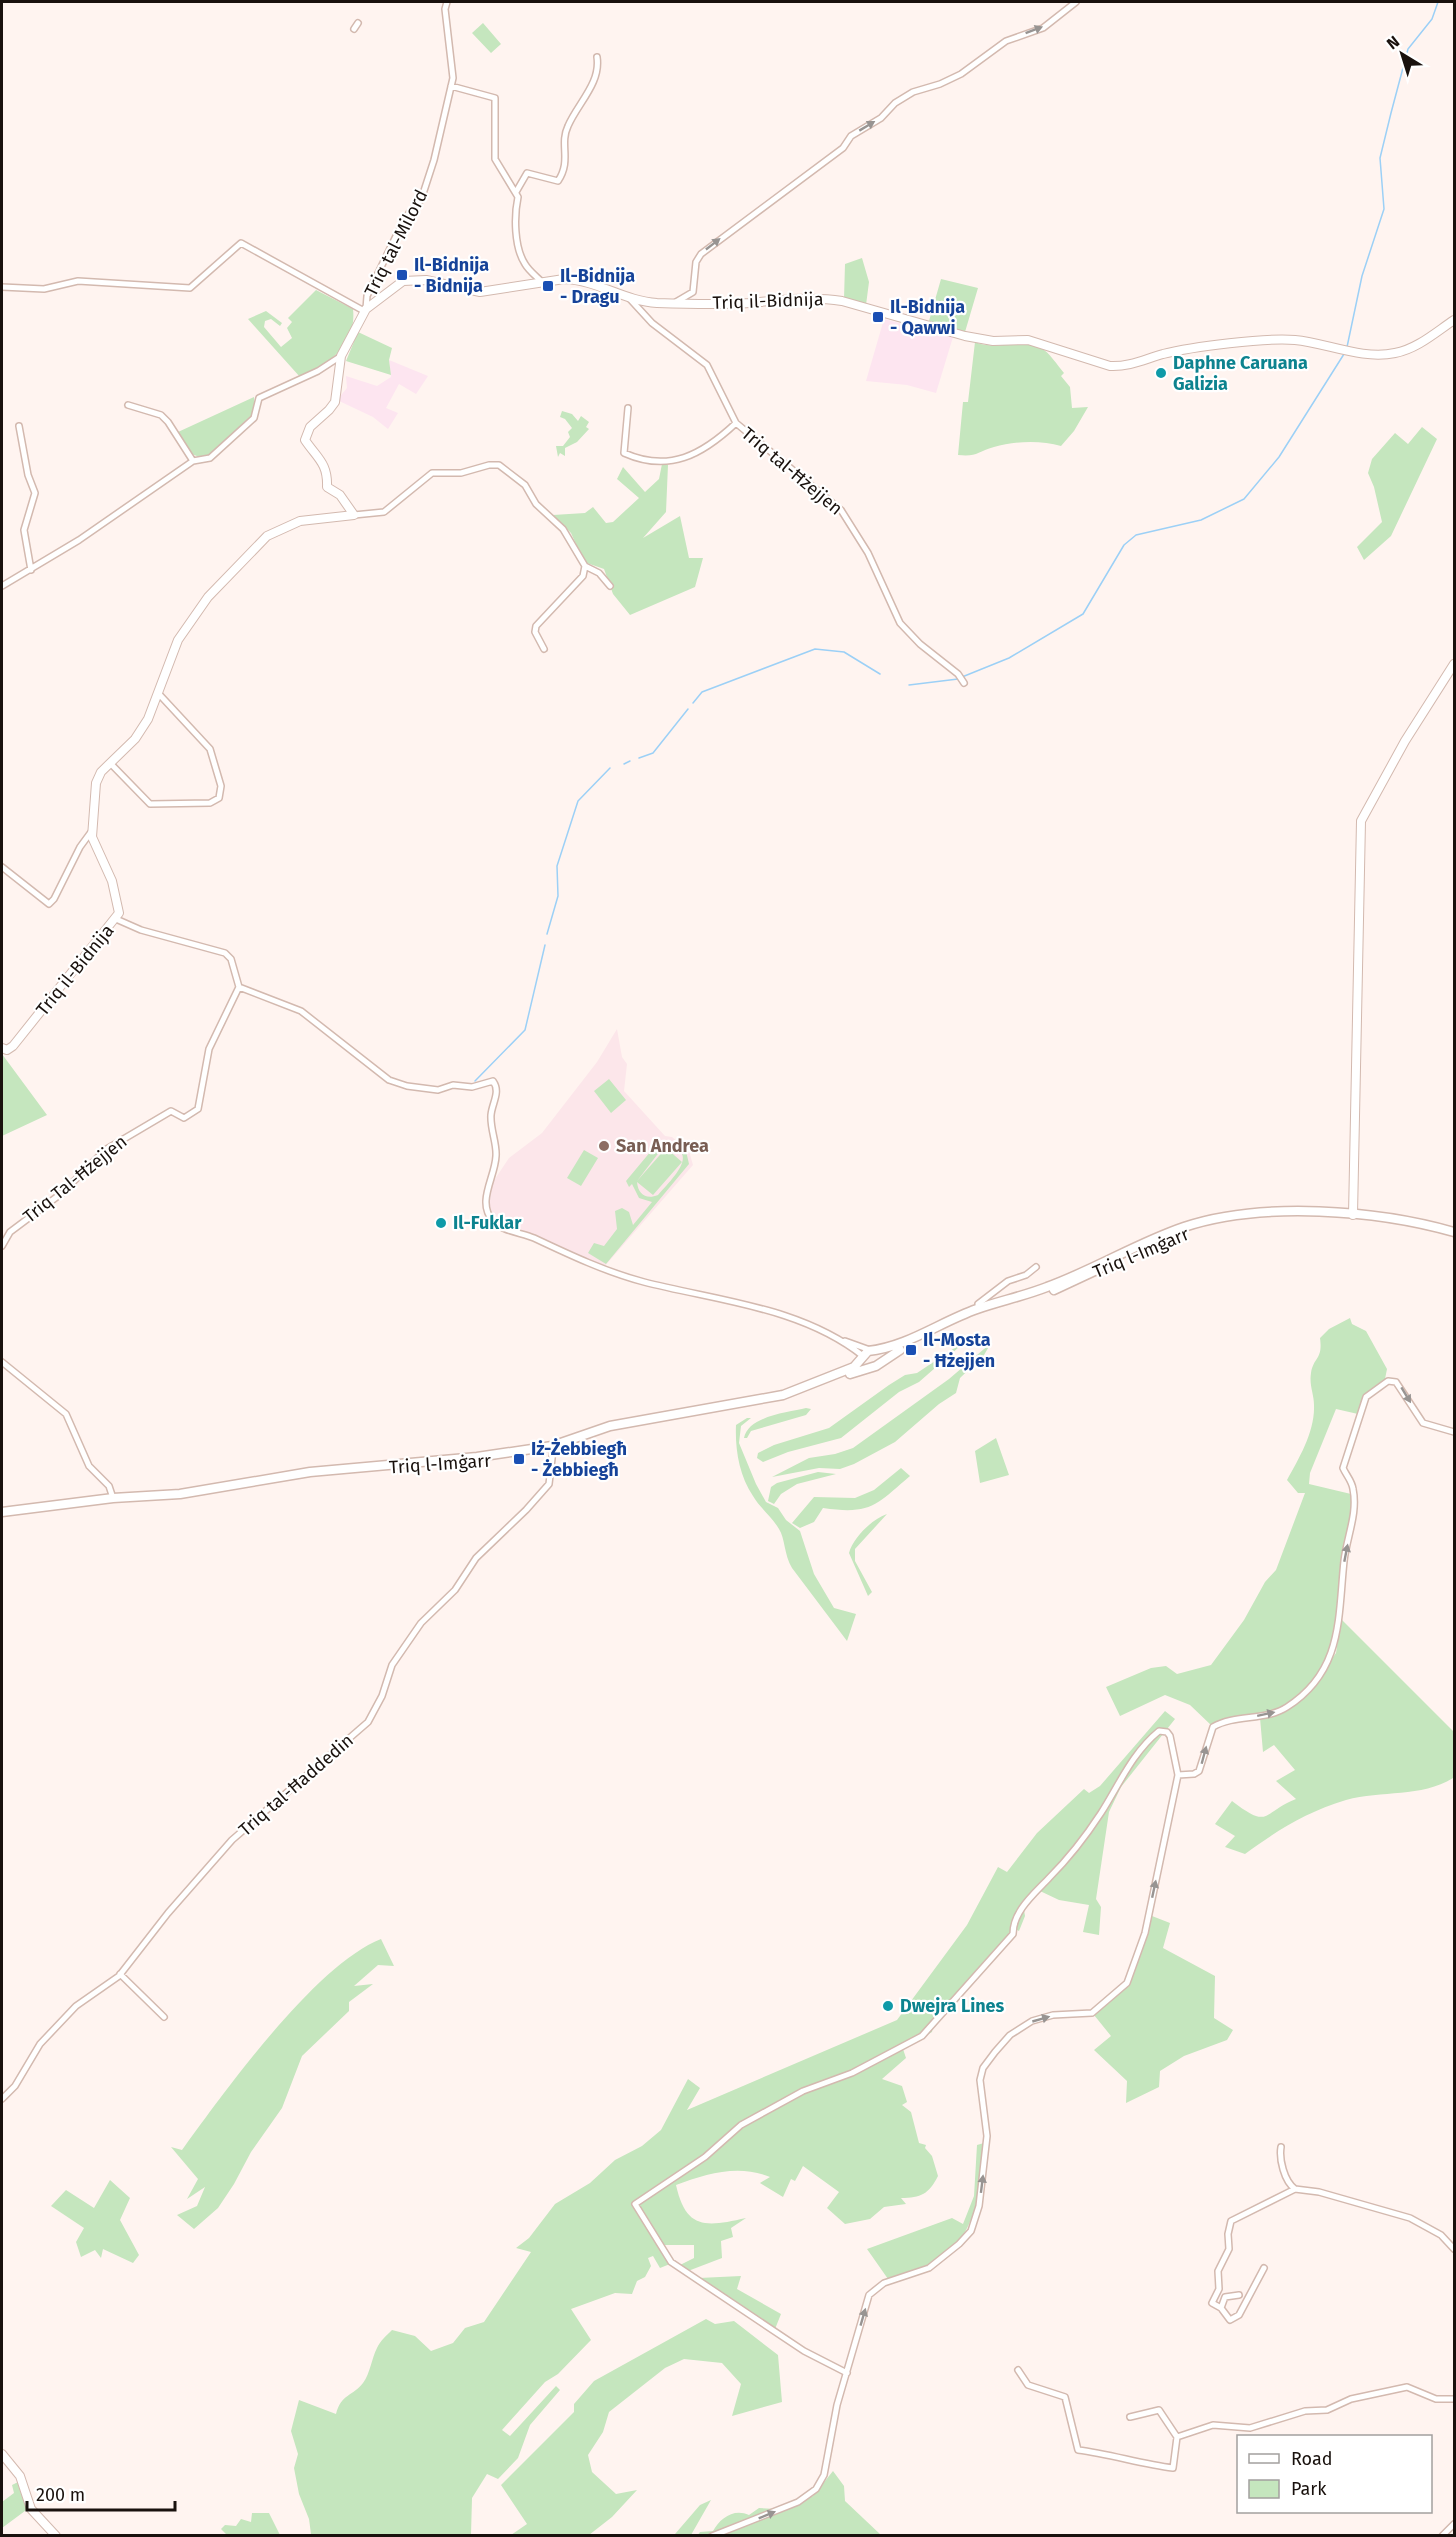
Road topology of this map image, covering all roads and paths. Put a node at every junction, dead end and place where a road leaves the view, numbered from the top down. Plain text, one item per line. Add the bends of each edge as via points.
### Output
1 (447, 2) edge
2 (1076, 2) edge
3 (358, 23) dead end
4 (354, 29) dead end
5 (597, 57) dead end
6 (452, 86) junction
7 (516, 192) junction
8 (542, 282) junction
9 (2, 287) edge
10 (630, 298) junction
11 (671, 303) junction
12 (365, 310) junction
13 (1455, 320) edge
14 (341, 356) junction
15 (128, 405) dead end
16 (628, 408) dead end
17 (736, 423) junction
18 (18, 426) dead end
19 (193, 461) junction
20 (354, 515) junction
21 (585, 566) junction
22 (31, 570) junction
23 (2, 586) edge
24 (610, 586) dead end
25 (544, 649) dead end
26 (1455, 664) edge
27 (964, 683) dead end
28 (158, 693) junction
29 (111, 764) junction
30 (91, 832) junction
31 (2, 867) edge
32 (116, 919) junction
33 (239, 987) junction
34 (2, 1048) edge
35 (1353, 1215) junction
36 (1455, 1234) edge
37 (2, 1246) edge
38 (1036, 1267) dead end
39 (979, 1309) junction
40 (837, 1339) junction
41 (874, 1351) junction
42 (860, 1355) junction
43 (2, 1362) edge
44 (879, 1363) junction
45 (869, 1367) junction
46 (1455, 1432) edge
47 (553, 1450) junction
48 (113, 1498) junction
49 (2, 1514) edge
50 (1180, 1775) junction
51 (120, 1974) junction
52 (164, 2017) dead end
53 (2, 2098) edge
54 (1281, 2147) dead end
55 (1295, 2189) junction
56 (1455, 2249) edge
57 (1264, 2268) dead end
58 (1239, 2295) dead end
59 (1221, 2308) junction
60 (1018, 2370) dead end
61 (847, 2373) junction
62 (1455, 2399) edge
63 (1130, 2417) dead end
64 (1177, 2437) junction
65 (2, 2454) edge
66 (1455, 2523) edge
67 (56, 2535) edge
68 (712, 2535) edge
69 (1442, 2535) edge

1 - 6 street, Triq tal-Milord
11 -> 2 street via 693,292 696,262 701,254 843,148 851,136 881,118 895,103 961,74 1006,41 1042,27
3 - 4 street
5 - 7 street via 593,85 567,129 563,173 558,181 527,173
6 - 7 street via 495,98 495,159
6 - 12 street, Triq tal-Milord via 421,200 397,234 367,296
7 - 8 street via 521,257
8 - 10 street, Triq il-Bidnija via 575,279
8 - 12 street, Triq il-Bidnija via 480,292 426,280 403,281
9 - 12 street via 44,289 78,281 190,288 242,243
10 - 11 street, Triq il-Bidnija
10 - 17 street, Triq tal-Ħżejjen via 652,323 707,365
11 - 13 street, Triq il-Bidnija via 823,298 965,336 993,341 1028,340 1123,367 1165,354 1270,341 1294,340 1355,351 1397,353
12 - 14 street
14 - 19 street via 259,398 254,418 210,459
14 - 20 street via 335,402 310,427 305,440 318,453 327,475 327,487 340,495
15 - 19 street via 161,415
16 - 17 street via 624,453 638,459 674,461 693,456 711,446
17 - 27 street, Triq tal-Ħżejjen via 841,510 868,553 900,623
18 - 22 street via 35,495 24,530
19 - 22 street
20 - 21 street via 379,514 390,509 432,473 461,473 496,465 525,486 536,504 563,529
20 - 28 street, Triq il-Bidnija via 300,521 258,543 208,597 178,640
21 - 24 street via 599,573
21 - 25 street via 583,576 536,626
22 - 23 street
26 - 35 street via 1405,741 1361,820
28 - 29 street, Triq il-Bidnija via 135,739
28 - 29 street via 210,749 220,786 219,798 213,802 150,804
29 - 30 street, Triq il-Bidnija via 98,778
30 - 31 street via 49,904
30 - 32 street, Triq il-Bidnija via 113,885 119,913
32 - 33 street via 141,930 225,953 231,959
32 - 34 street, Triq il-Bidnija via 13,1046 8,1050
33 - 37 street, Triq Tal-Ħżejjen via 209,1049 198,1109 184,1118 171,1111 109,1147 62,1193 10,1232
33 - 40 street via 301,1011 389,1080 438,1090 453,1085 472,1087 491,1080 496,1090 491,1118 496,1157 485,1203 494,1223 585,1263 642,1282 772,1310
35 - 36 main road, Triq l-Imġarr
35 - 39 main road, Triq l-Imġarr via 1284,1212 1201,1223 1138,1245 1047,1287
36 - 44 main road, Triq l-Imġarr via 1334,1216 1282,1215 1232,1220 1185,1231 1073,1283 966,1318
38 - 39 street via 1008,1281 978,1304
39 - 41 main road, Triq l-Imġarr via 889,1349
40 - 41 street
40 - 42 street
41 - 42 main road, Triq l-Imġarr
41 - 44 main road
42 - 45 main road
42 - 48 main road, Triq l-Imġarr via 848,1369 783,1395 610,1426 552,1446 355,1467 180,1494
43 - 48 street via 66,1414 89,1466 109,1486
44 - 45 main road, Triq l-Imġarr
45 - 47 main road, Triq l-Imġarr via 784,1400 667,1418
50 -> 46 street via 1192,1775 1200,1769 1212,1729 1285,1708 1310,1686 1332,1653 1354,1515 1353,1487 1343,1468 1367,1396 1388,1381 1398,1383 1424,1424
47 - 49 main road, Triq l-Imġarr via 520,1457 311,1476 203,1496
47 - 51 street, Triq tal-Ħaddedin via 549,1484 476,1558 455,1590 421,1623 392,1665 368,1722 232,1840
48 - 49 main road, Triq l-Imġarr
61 -> 50 street via 869,2295 885,2283 929,2268 970,2231 979,2206 987,2136 981,2094 983,2068 1010,2036 1032,2021 1053,2015 1092,2013 1126,1983 1145,1933
50 - 61 street via 1170,1736 1159,1731 1119,1778 1101,1813 1063,1864 1016,1915 1012,1934 922,2036 852,2073 803,2091 741,2125 705,2157 635,2204 671,2262 804,2351
51 - 52 street
51 - 53 street, Triq tal-Ħaddedin via 76,2006 37,2049 13,2090
54 - 55 street via 1280,2156
55 - 56 street via 1410,2218 1441,2235
55 - 59 street via 1231,2222 1229,2249 1218,2271 1219,2289 1212,2303
57 - 59 street via 1239,2315 1230,2320
58 - 59 street via 1225,2297
60 - 64 street via 1028,2385 1065,2397 1078,2450 1173,2468
68 -> 61 street via 798,2502 816,2489 824,2475
62 - 64 street via 1436,2399 1407,2387 1250,2428 1213,2425
63 - 64 street via 1159,2410
65 - 67 street via 20,2476 31,2509
66 - 69 street

